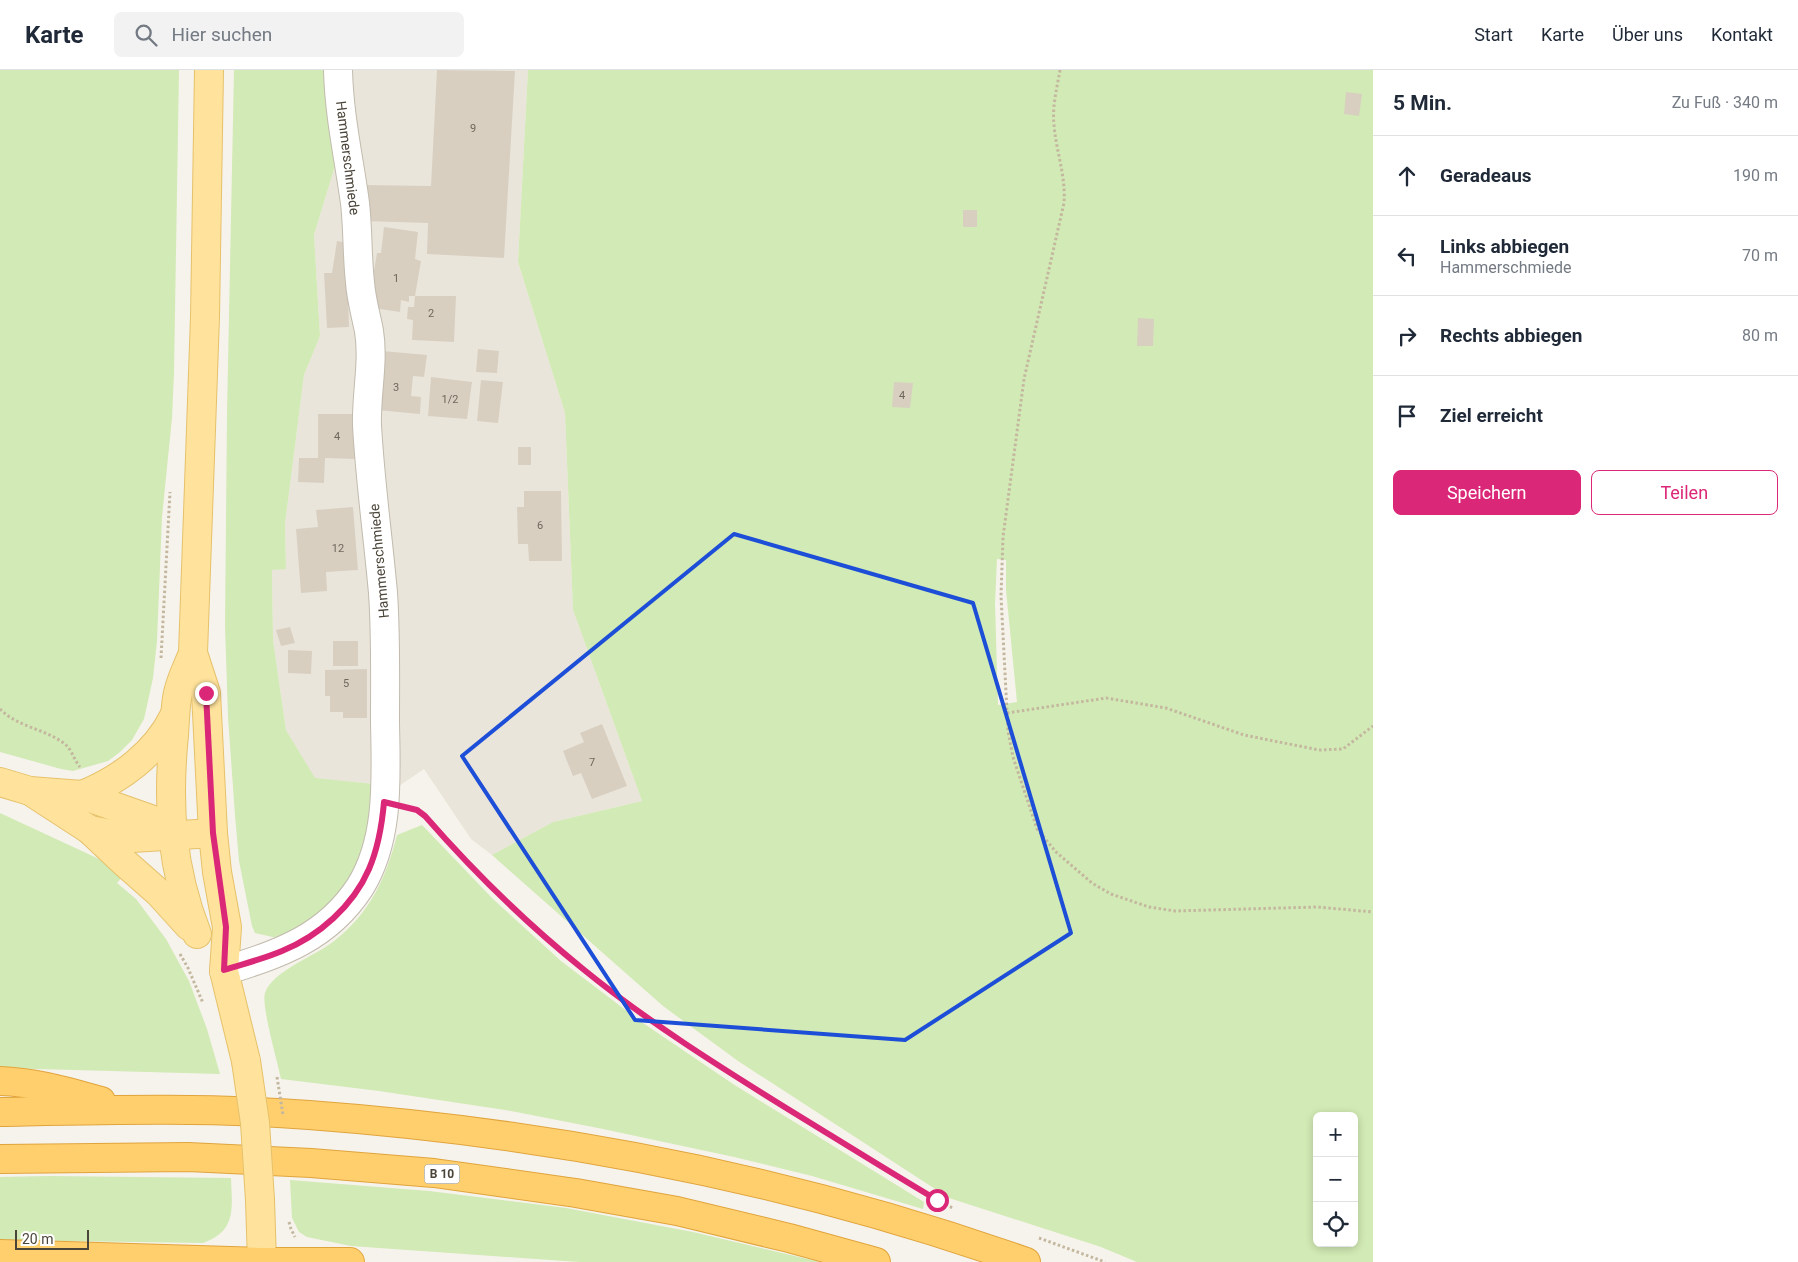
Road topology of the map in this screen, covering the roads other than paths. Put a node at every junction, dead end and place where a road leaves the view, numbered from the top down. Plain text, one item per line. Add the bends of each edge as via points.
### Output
1 (210, 70) edge
2 (338, 70) edge
3 (193, 654) junction
4 (176, 712) junction
5 (0, 782) edge
6 (30, 791) junction
7 (82, 795) junction
8 (90, 830) junction
9 (213, 833) junction
10 (172, 836) junction
11 (186, 941) junction
12 (224, 970) junction
13 (0, 1081) edge
14 (133, 1110) junction
15 (0, 1112) edge
16 (0, 1159) edge
17 (0, 1254) edge
18 (302, 1261) edge
19 (262, 1262) edge
20 (350, 1262) edge
21 (876, 1262) edge
22 (1026, 1262) edge

1 - 3 main road
2 - 12 street, Hammerschmiede via 355,203 360,281 370,344 367,424 385,634 386,770 380,835 360,886 341,911 320,930 282,952
3 - 4 main road via 181,681
3 - 9 main road via 206,693
4 - 7 main road via 157,743 126,772
4 - 10 main road via 170,772
5 - 6 main road
6 - 7 main road
6 - 8 main road
7 - 10 main road via 153,820
8 - 10 main road via 132,838
8 - 11 main road via 159,893
9 - 10 main road
9 - 12 main road via 226,927
10 - 11 main road via 183,893
11 - 12 main road
12 - 19 main road, bridge via 246,1061 255,1123
13 - 14 highway via 48,1087
14 - 15 highway
14 - 22 highway via 308,1114 504,1134 607,1151 816,1196
16 - 21 highway, B 10 via 188,1157 434,1173 677,1211
17 - 19 highway
18 - 19 highway
18 - 20 highway

